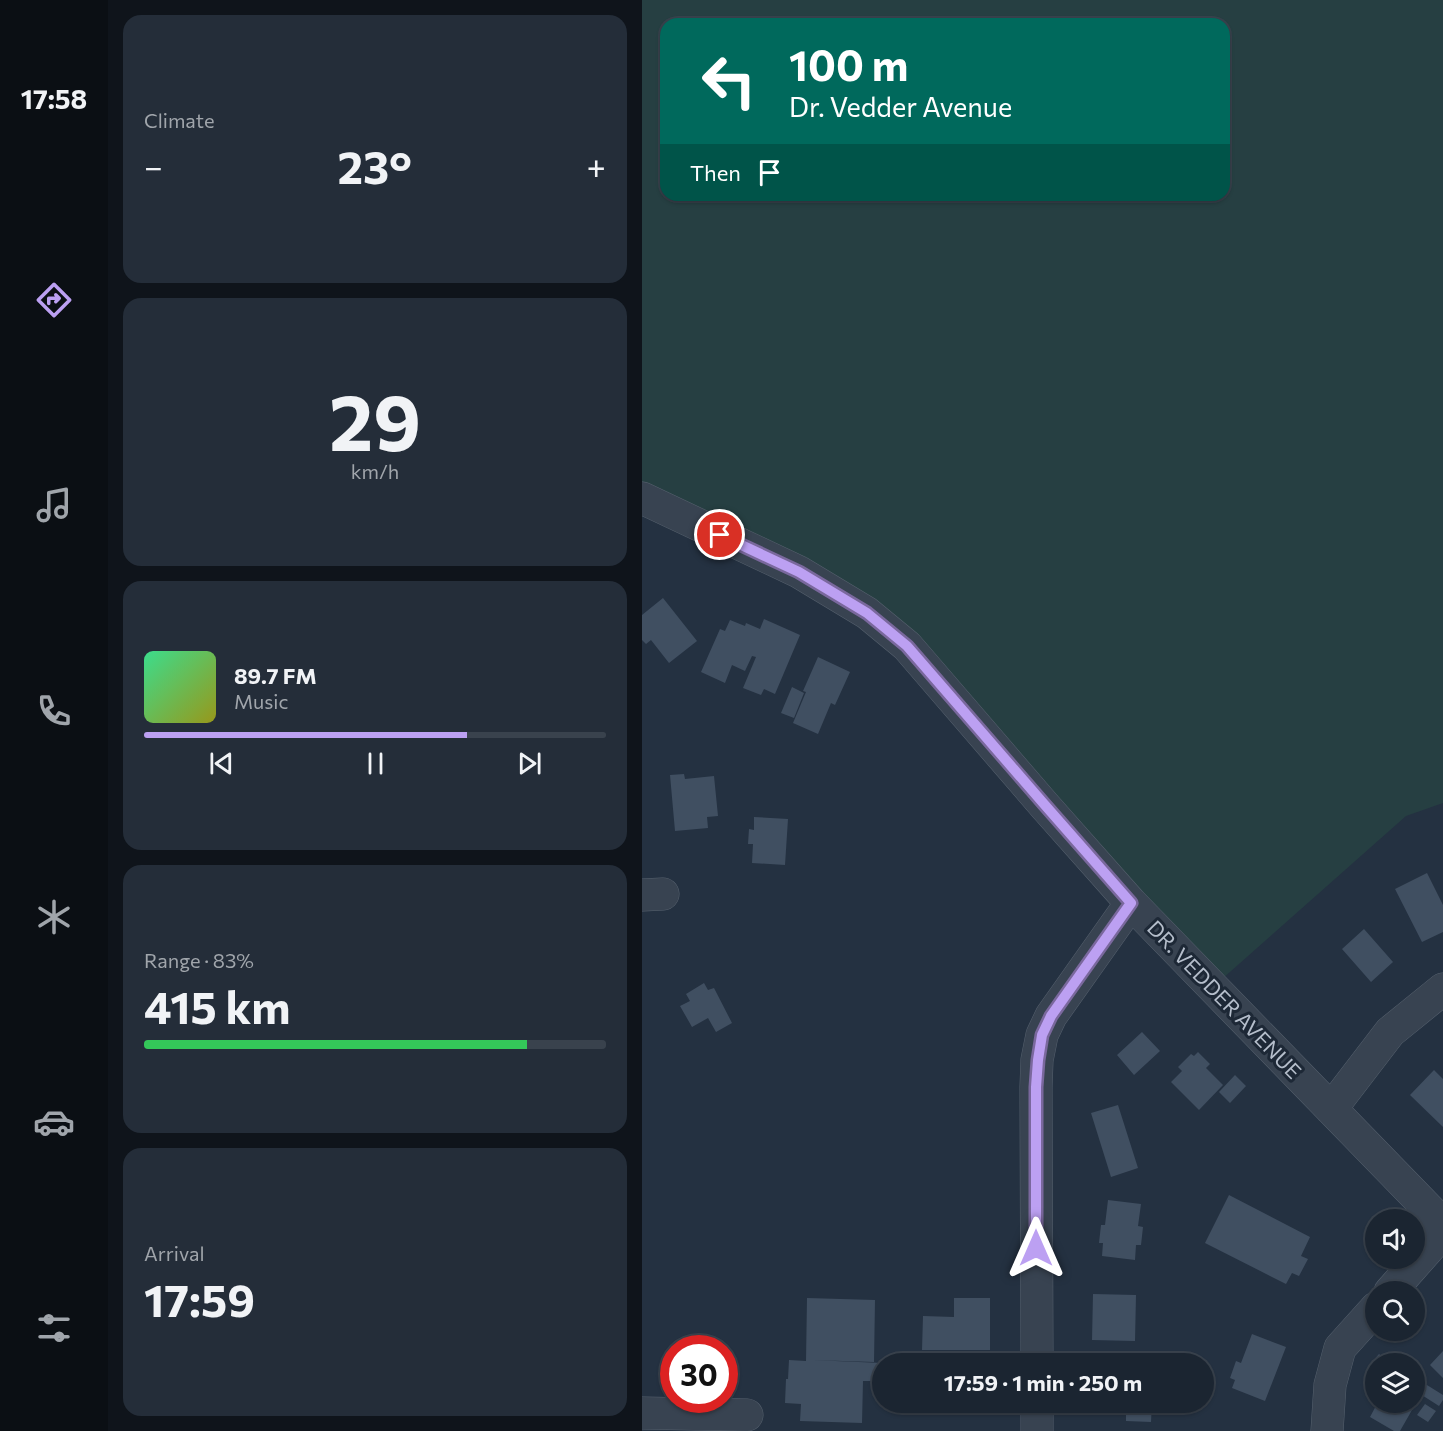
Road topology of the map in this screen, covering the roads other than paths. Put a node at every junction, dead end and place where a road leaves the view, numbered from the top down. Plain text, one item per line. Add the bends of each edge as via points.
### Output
1 (642, 498) edge
2 (1131, 903) junction
3 (1443, 989) edge
4 (1331, 1109) junction
5 (1443, 1224) edge
6 (1443, 1232) edge
7 (1400, 1281) edge
8 (1365, 1320) edge
9 (1037, 1353) edge
10 (642, 1413) edge
11 (1037, 1413) edge
12 (747, 1415) dead end
13 (1037, 1431) edge
14 (1327, 1431) edge

1 - 2 street, DR. VEDDER AVENUE via 799,572 867,613 907,646
2 - 4 street, DR. VEDDER AVENUE
2 - 9 street via 1051,1016 1042,1035 1036,1087
3 - 4 street via 1390,1032
4 - 5 street, DR. VEDDER AVENUE
6 - 7 street
8 - 14 street via 1340,1348 1330,1385
10 - 12 street
11 - 13 street

